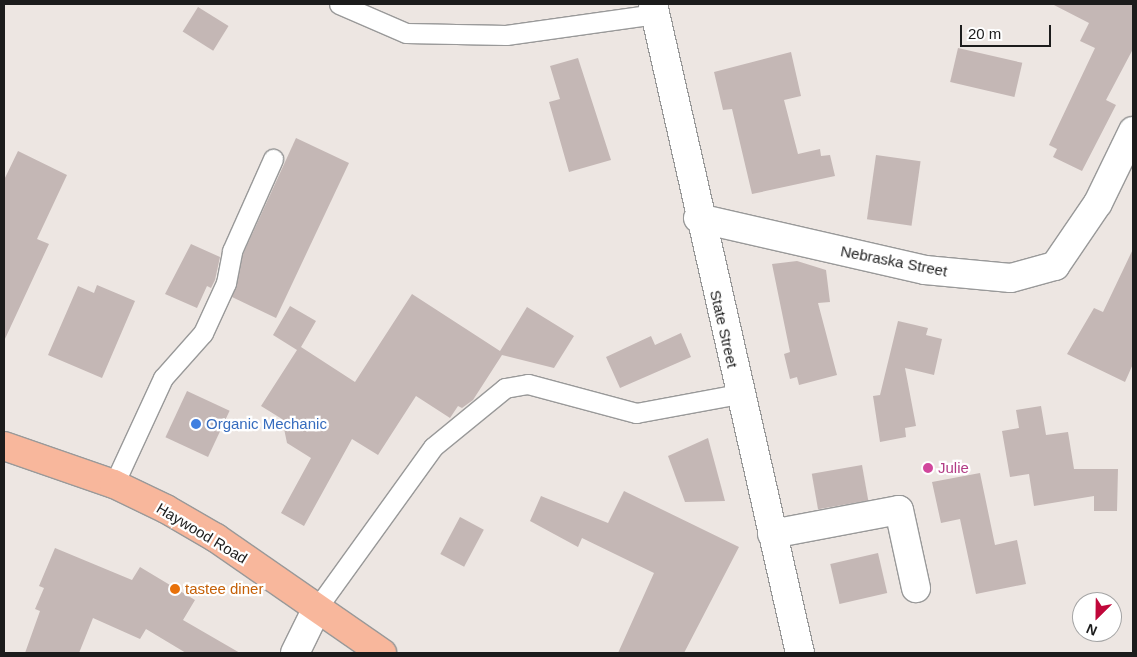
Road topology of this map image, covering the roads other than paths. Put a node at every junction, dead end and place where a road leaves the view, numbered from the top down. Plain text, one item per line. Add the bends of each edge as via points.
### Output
1 (339, 4) edge
2 (654, 9) edge
3 (1133, 131) edge
4 (273, 159) dead end
5 (698, 218) junction
6 (739, 394) junction
7 (4, 446) edge
8 (114, 484) junction
9 (772, 534) junction
10 (916, 588) dead end
11 (317, 608) junction
12 (295, 653) edge
13 (382, 653) edge
14 (800, 653) edge

1 - 2 lane via 406,33 506,35
2 - 5 street, State Street
3 - 5 street, Nebraska Street via 1098,203 1054,266 1011,278 925,270
4 - 8 lane via 232,251 226,283 203,334 163,378
5 - 6 street, State Street
6 - 9 street, State Street
6 - 11 lane via 636,413 528,384 505,388 433,447
7 - 8 main road, Haywood Road
8 - 11 main road, Haywood Road via 216,538
9 - 10 street via 899,510
9 - 14 street, State Street
11 - 12 street
11 - 13 main road, Haywood Road

